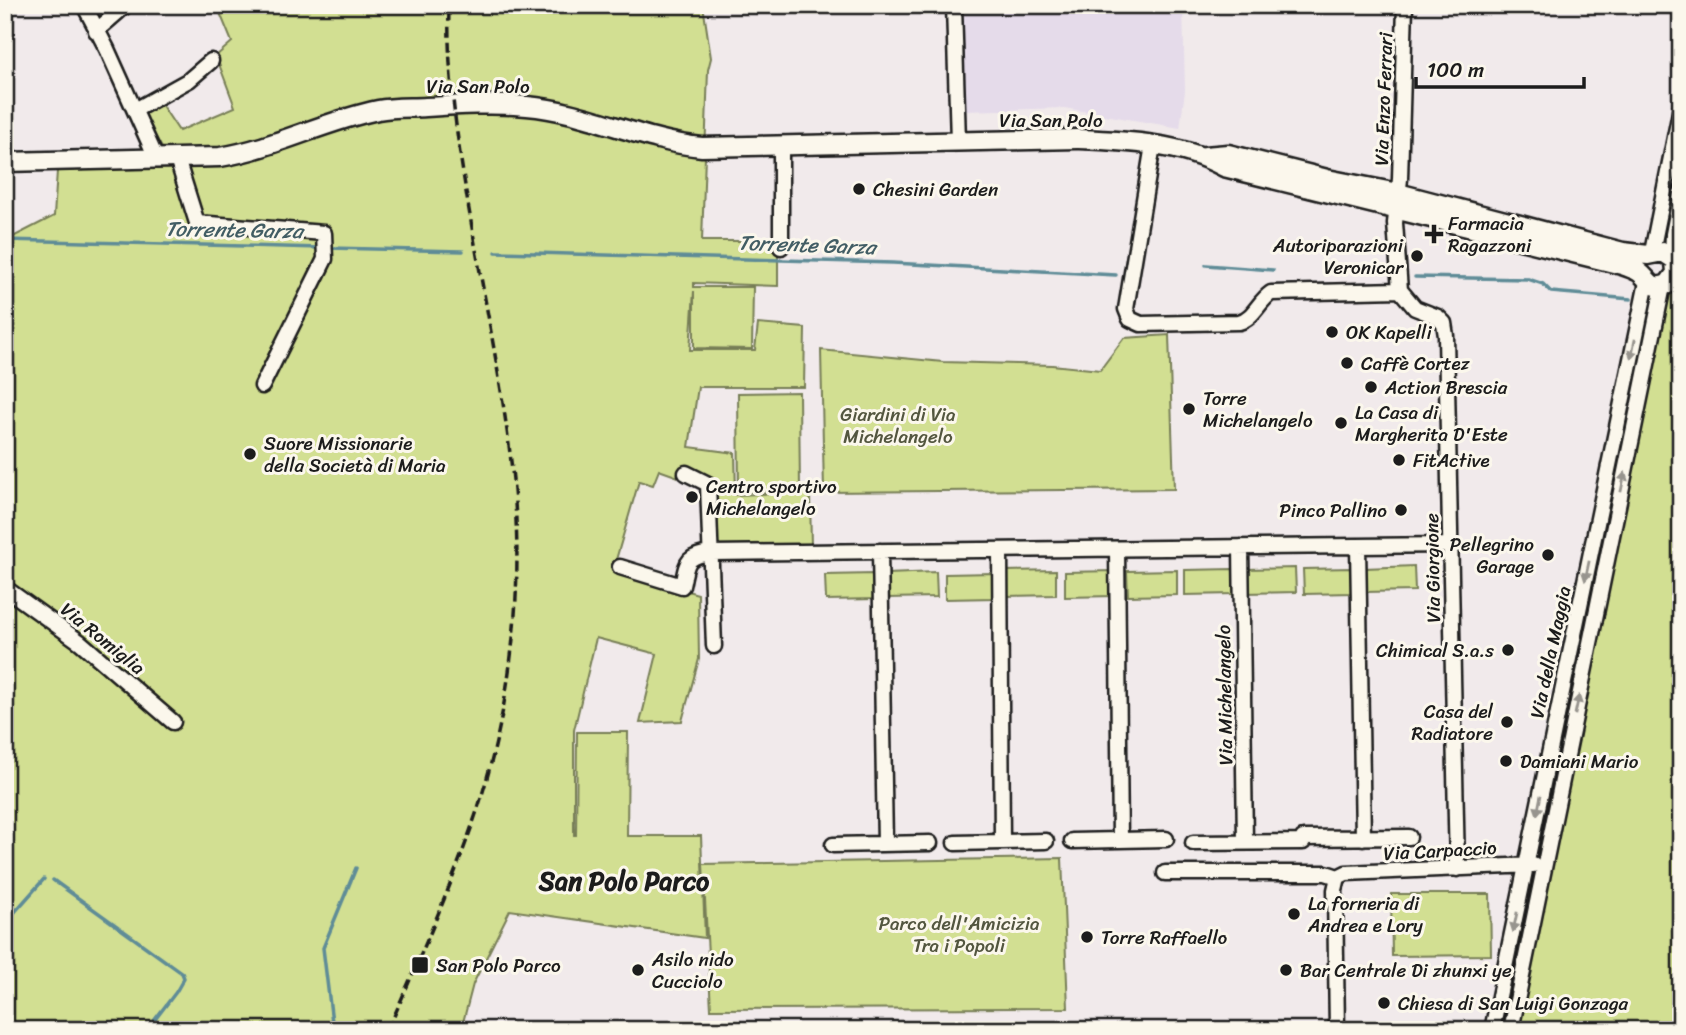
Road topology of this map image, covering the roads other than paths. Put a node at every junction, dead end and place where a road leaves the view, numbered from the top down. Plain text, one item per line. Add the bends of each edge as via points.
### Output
1 (84, 5) edge
2 (126, 5) edge
3 (954, 5) edge
4 (1405, 5) edge
5 (96, 31) junction
6 (211, 61) dead end
7 (1681, 107) edge
8 (135, 110) junction
9 (958, 142) junction
10 (1153, 145) junction
11 (781, 146) junction
12 (177, 159) junction
13 (157, 160) junction
14 (5, 162) edge
15 (1681, 193) edge
16 (1397, 201) junction
17 (781, 247) dead end
18 (1650, 253) junction
19 (1667, 274) edge
20 (1400, 290) junction
21 (262, 386) dead end
22 (686, 473) dead end
23 (1451, 545) junction
24 (1358, 546) junction
25 (1241, 547) junction
26 (1117, 549) junction
27 (999, 550) junction
28 (880, 551) junction
29 (711, 553) junction
30 (620, 567) dead end
31 (5, 588) edge
32 (714, 646) dead end
33 (173, 722) dead end
34 (1409, 837) dead end
35 (1363, 838) junction
36 (1166, 839) dead end
37 (1120, 840) junction
38 (1046, 841) dead end
39 (1072, 841) dead end
40 (1002, 842) junction
41 (1245, 842) junction
42 (930, 843) dead end
43 (955, 843) dead end
44 (1193, 843) dead end
45 (885, 844) junction
46 (833, 845) dead end
47 (1545, 864) junction
48 (1527, 865) junction
49 (1457, 869) junction
50 (1165, 873) dead end
51 (1338, 877) junction
52 (1337, 1030) edge
53 (1492, 1030) edge
54 (1511, 1030) edge

1 - 5 street
2 - 5 street
3 - 9 street
4 - 16 street, Via Enzo Ferrari
5 - 8 street
6 - 8 street via 189,80
7 - 18 street
8 - 13 street
9 - 10 main road, Via San Polo via 1077,139
9 - 11 main road, Via San Polo
10 - 16 main road, Via San Polo via 1205,156 1228,154
10 - 20 street via 1126,309 1130,319 1141,324 1239,322 1247,320 1270,293
11 - 12 main road, Via San Polo via 671,144 552,110 469,105 379,110 252,152
11 - 17 street
12 - 13 main road, Via San Polo
12 - 21 street via 197,223 324,233 325,260
13 - 14 main road, Via San Polo
15 - 19 street
16 - 18 main road, Via San Polo via 1623,252
16 - 19 main road, Via San Polo
16 - 20 street
18 - 19 main road via 1643,261
47 -> 19 street, Via della Maggia
19 -> 48 street, Via della Maggia
20 - 23 street, Via Giorgione via 1415,308 1444,323
22 - 29 street via 708,484
23 - 24 street
23 - 49 street, Via Giorgione
24 - 25 street
24 - 35 street
25 - 26 street
25 - 41 street, Via Michelangelo
26 - 27 street
26 - 37 street
27 - 28 street
27 - 40 street
28 - 29 street
28 - 45 street
29 - 30 street via 688,559 681,586
29 - 32 street
31 - 33 street, Via Romiglia via 80,642
34 - 35 street
35 - 41 street
36 - 37 street
37 - 39 street
38 - 40 street
40 - 43 street
41 - 44 street
42 - 45 street
45 - 46 street
47 - 48 street, Via Carpaccio
47 - 54 street, Via della Maggia
48 - 49 street, Via Carpaccio
48 -> 53 street, Via della Maggia
49 - 51 street, Via Carpaccio
50 - 51 street, Via Carpaccio via 1325,873
51 - 52 street

